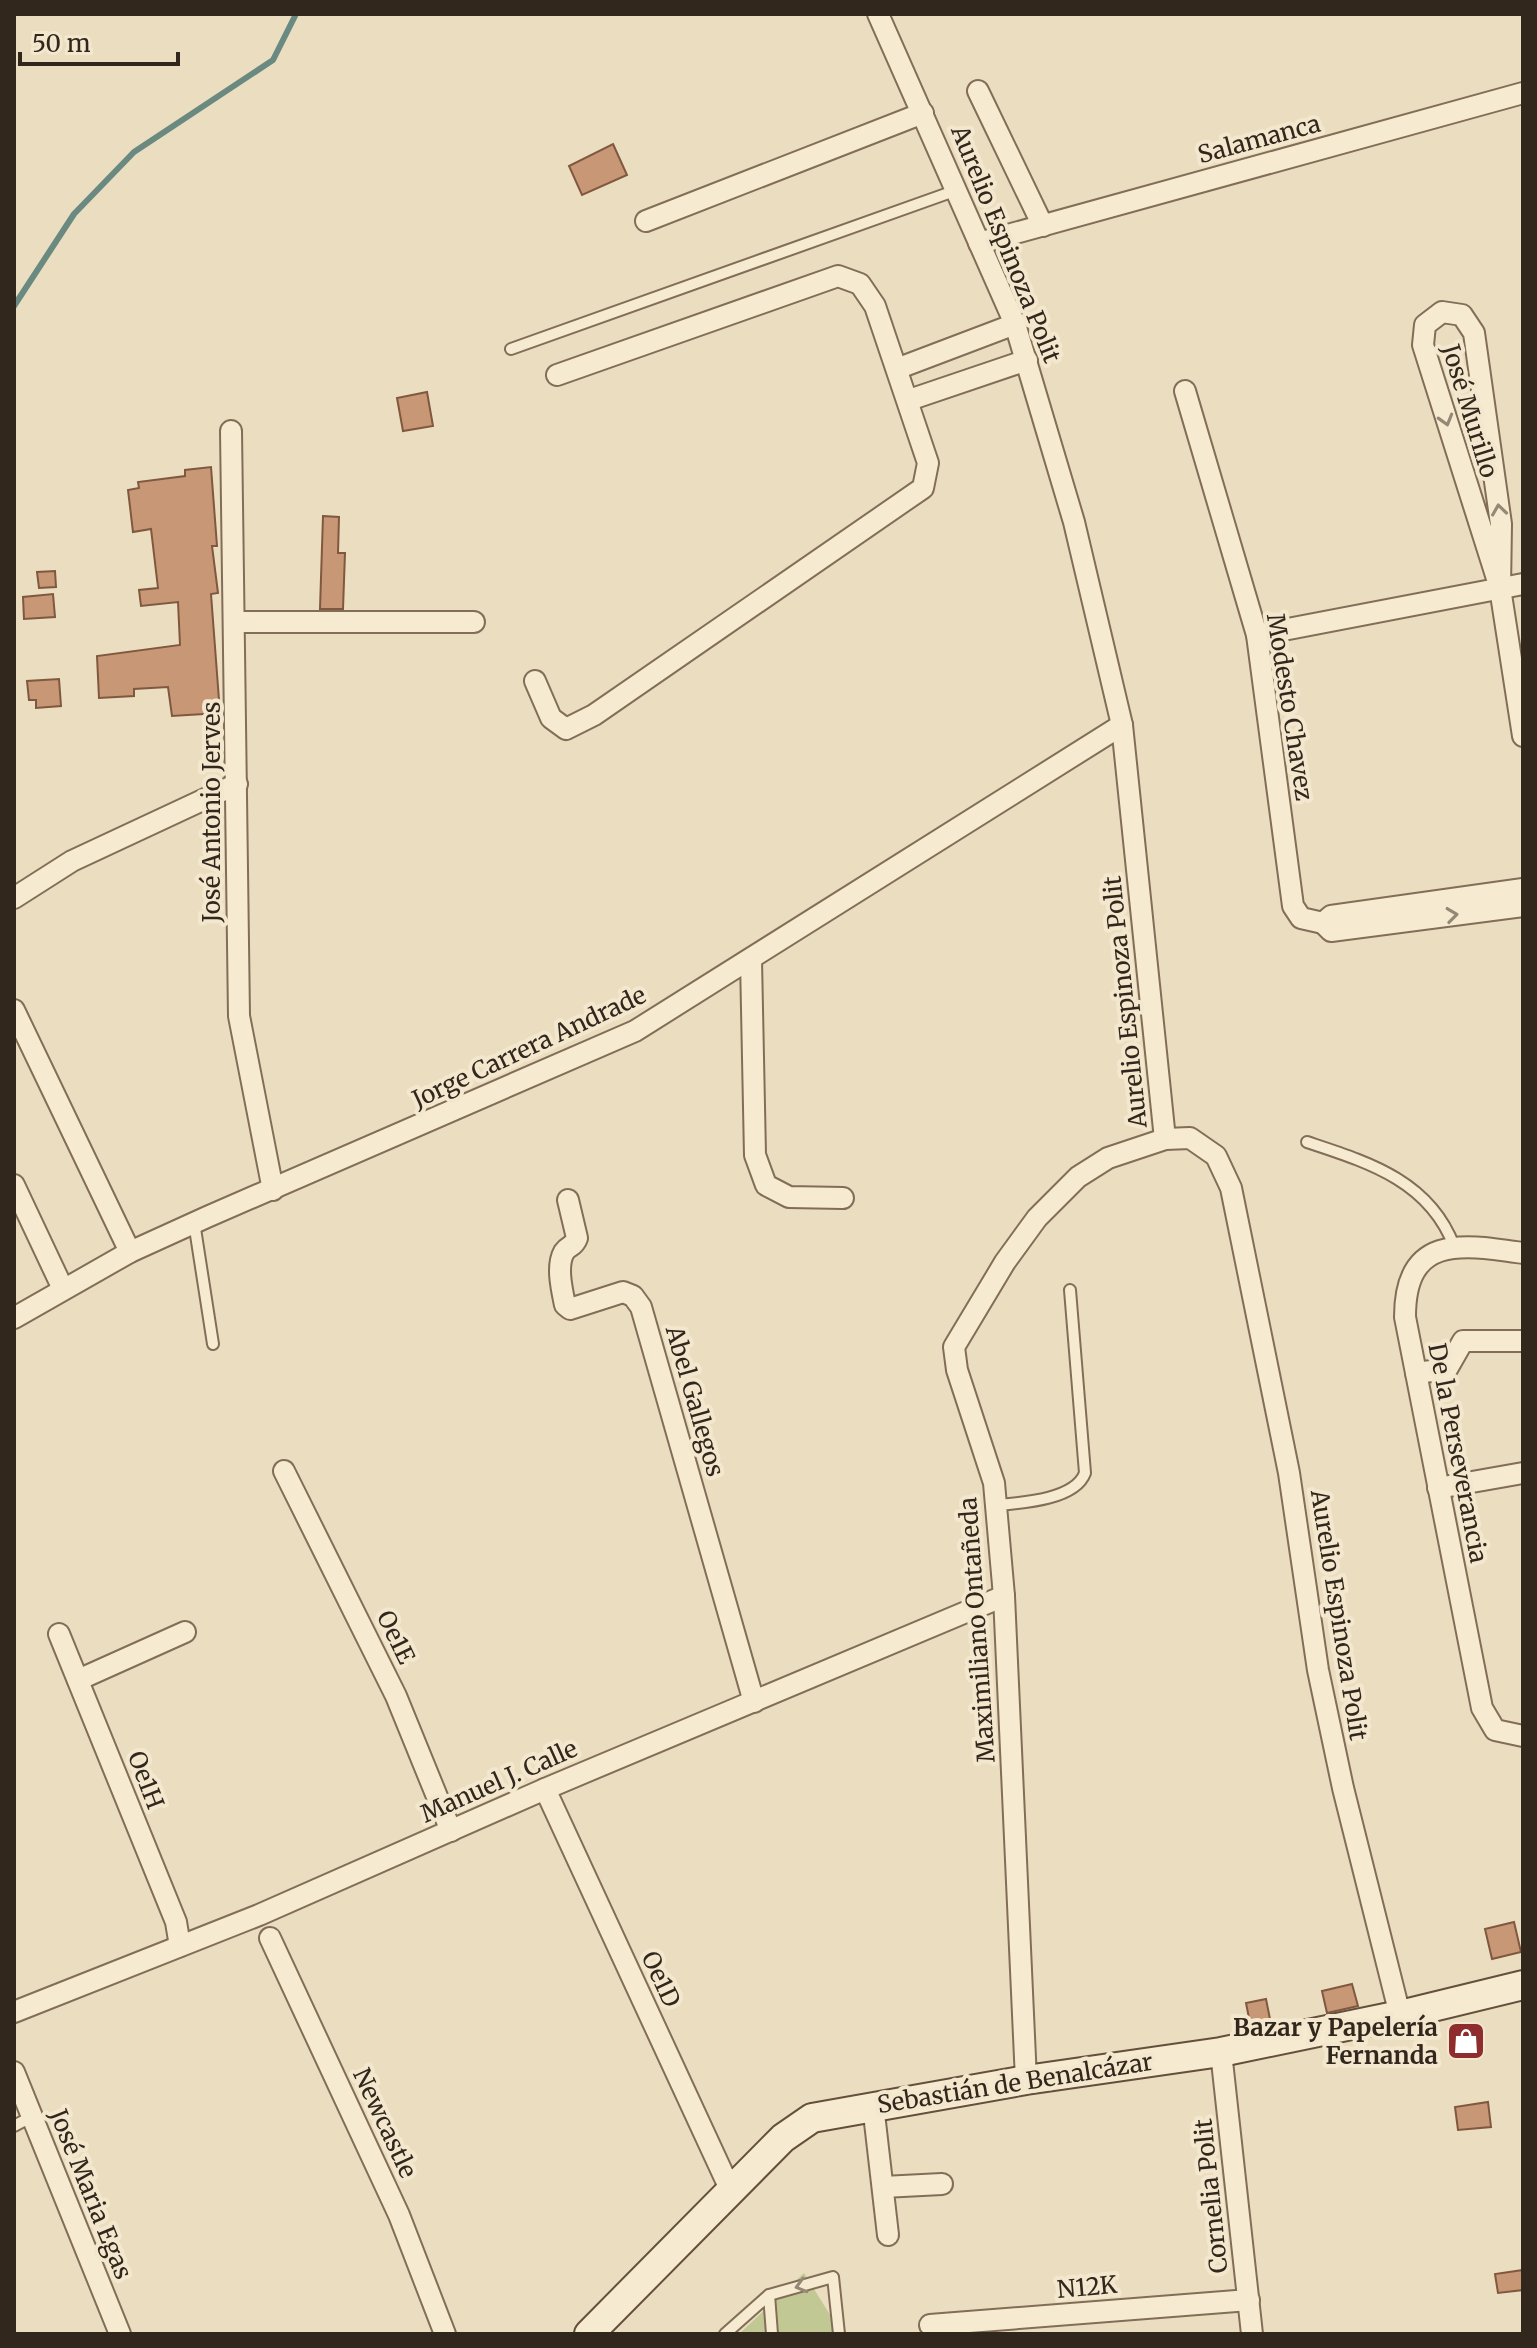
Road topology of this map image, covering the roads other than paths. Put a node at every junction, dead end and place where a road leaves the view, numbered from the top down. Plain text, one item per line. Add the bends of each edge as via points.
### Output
1 (878, 14) edge
2 (978, 91) dead end
3 (1523, 93) edge
4 (923, 113) junction
5 (957, 190) junction
6 (646, 221) dead end
7 (1043, 226) junction
8 (979, 243) junction
9 (1015, 324) junction
10 (974, 338) junction
11 (511, 349) dead end
12 (1027, 360) junction
13 (899, 368) junction
14 (986, 373) junction
15 (557, 375) dead end
16 (1185, 391) dead end
17 (909, 400) junction
18 (231, 431) dead end
19 (1523, 584) edge
20 (1500, 588) junction
21 (235, 622) junction
22 (474, 622) dead end
23 (1257, 635) junction
24 (535, 681) dead end
25 (1122, 725) junction
26 (1523, 736) edge
27 (237, 784) junction
28 (1523, 889) edge
29 (14, 898) edge
30 (1523, 906) edge
31 (1323, 923) junction
32 (751, 960) junction
33 (14, 1010) edge
34 (1165, 1139) junction
35 (1307, 1142) dead end
36 (14, 1185) edge
37 (273, 1190) junction
38 (843, 1198) dead end
39 (568, 1200) dead end
40 (194, 1222) junction
41 (1454, 1246) junction
42 (130, 1252) junction
43 (1523, 1253) edge
44 (63, 1289) junction
45 (1070, 1290) dead end
46 (14, 1318) edge
47 (1523, 1341) edge
48 (213, 1344) dead end
49 (1416, 1373) junction
50 (284, 1471) dead end
51 (1523, 1473) edge
52 (1438, 1488) junction
53 (996, 1505) junction
54 (1004, 1596) junction
55 (185, 1632) dead end
56 (59, 1634) dead end
57 (78, 1680) junction
58 (754, 1702) junction
59 (1523, 1736) edge
60 (545, 1789) junction
61 (451, 1831) junction
62 (270, 1938) dead end
63 (180, 1946) junction
64 (1523, 1985) edge
65 (14, 2012) edge
66 (1400, 2015) junction
67 (1221, 2052) junction
68 (14, 2072) edge
69 (1026, 2080) junction
70 (873, 2105) junction
71 (22, 2122) edge
72 (942, 2184) dead end
73 (883, 2187) junction
74 (730, 2189) junction
75 (888, 2235) dead end
76 (769, 2295) junction
77 (1249, 2300) junction
78 (930, 2325) dead end
79 (120, 2334) edge
80 (445, 2334) edge
81 (589, 2334) edge
82 (725, 2334) edge
83 (772, 2334) edge
84 (839, 2334) edge
85 (1252, 2334) edge

1 - 4 street, Aurelio Espinoza Polit
2 - 7 street
3 - 7 street, Salamanca
4 - 5 street, Aurelio Espinoza Polit
4 - 6 street
5 - 8 street, Aurelio Espinoza Polit
5 - 11 lane
7 - 8 street, Salamanca
8 - 9 street, Aurelio Espinoza Polit
9 - 10 street
9 - 12 street, Aurelio Espinoza Polit
10 - 13 street
10 - 14 street
12 - 14 street
12 - 25 street, Aurelio Espinoza Polit via 1074,522
13 - 15 street via 869,292 838,276
13 - 17 street
14 - 17 street
16 - 23 street, Modesto Chavez
17 - 24 street via 928,463 923,488 594,715 566,729 551,718
18 - 21 street, José Antonio Jerves
19 - 20 street
20 -> 20 street, José Murillo via 1501,524 1474,333 1462,315 1442,312 1425,325 1423,345
20 - 23 street
20 - 26 street, José Murillo
21 - 22 street
21 - 27 street, José Antonio Jerves
23 - 31 street, Modesto Chavez via 1293,906 1301,918
25 - 32 street, Jorge Carrera Andrade
25 - 34 street, Aurelio Espinoza Polit
27 - 29 street via 72,861
27 - 37 street, José Antonio Jerves via 239,1016
28 - 31 street via 1331,916
31 -> 30 street via 1331,931
32 - 37 street, Jorge Carrera Andrade via 635,1031
32 - 38 street via 755,1155 766,1185 789,1197
33 - 42 street
34 - 53 street, Maximiliano Ontañeda via 1108,1158 1064,1188 1005,1262 956,1341 957,1370
34 - 66 street, Aurelio Espinoza Polit via 1199,1142 1216,1156 1231,1188 1289,1473 1318,1670
35 - 41 lane via 1379,1166 1401,1179 1423,1198
36 - 44 street
37 - 40 street, Jorge Carrera Andrade
39 - 58 street, Abel Gallegos via 577,1238 561,1264 565,1305 578,1308 623,1292 641,1307
40 - 42 street, Jorge Carrera Andrade
40 - 48 lane
41 - 43 street
41 - 49 street, De la Perseverancia via 1425,1258 1407,1287 1405,1317
42 - 44 street, Jorge Carrera Andrade
44 - 46 street, Jorge Carrera Andrade
45 - 53 lane via 1085,1473 1073,1489
47 - 49 street via 1463,1341 1447,1369
49 - 52 street, De la Perseverancia
50 - 61 street, Oe1E via 396,1696
51 - 52 street
52 - 59 street, De la Perseverancia via 1484,1716 1495,1730
53 - 54 street, Maximiliano Ontañeda
54 - 58 street, Manuel J. Calle
54 - 69 street, Maximiliano Ontañeda
55 - 57 street
56 - 57 street, Oe1H
57 - 63 street, Oe1H via 176,1922
58 - 60 street, Manuel J. Calle
60 - 61 street, Manuel J. Calle
60 - 74 street, Oe1D
61 - 63 street, Manuel J. Calle
62 - 80 street, Newcastle via 399,2215
63 - 65 street, Manuel J. Calle
64 - 66 main road, Sebastián de Benalcázar
66 - 67 main road, Sebastián de Benalcázar
67 - 69 main road, Sebastián de Benalcázar
67 - 77 street, Cornelia Polit
68 - 71 street, José Maria Egas
69 - 70 main road, Sebastián de Benalcázar
70 - 73 street
70 - 74 main road, Sebastián de Benalcázar via 827,2113 797,2126
71 - 79 street, José Maria Egas
72 - 73 street
73 - 75 street
74 - 81 main road, Sebastián de Benalcázar
76 - 82 lane
76 - 83 lane
84 -> 76 lane via 833,2277
77 - 78 street, N12K
77 - 85 street, Cornelia Polit

